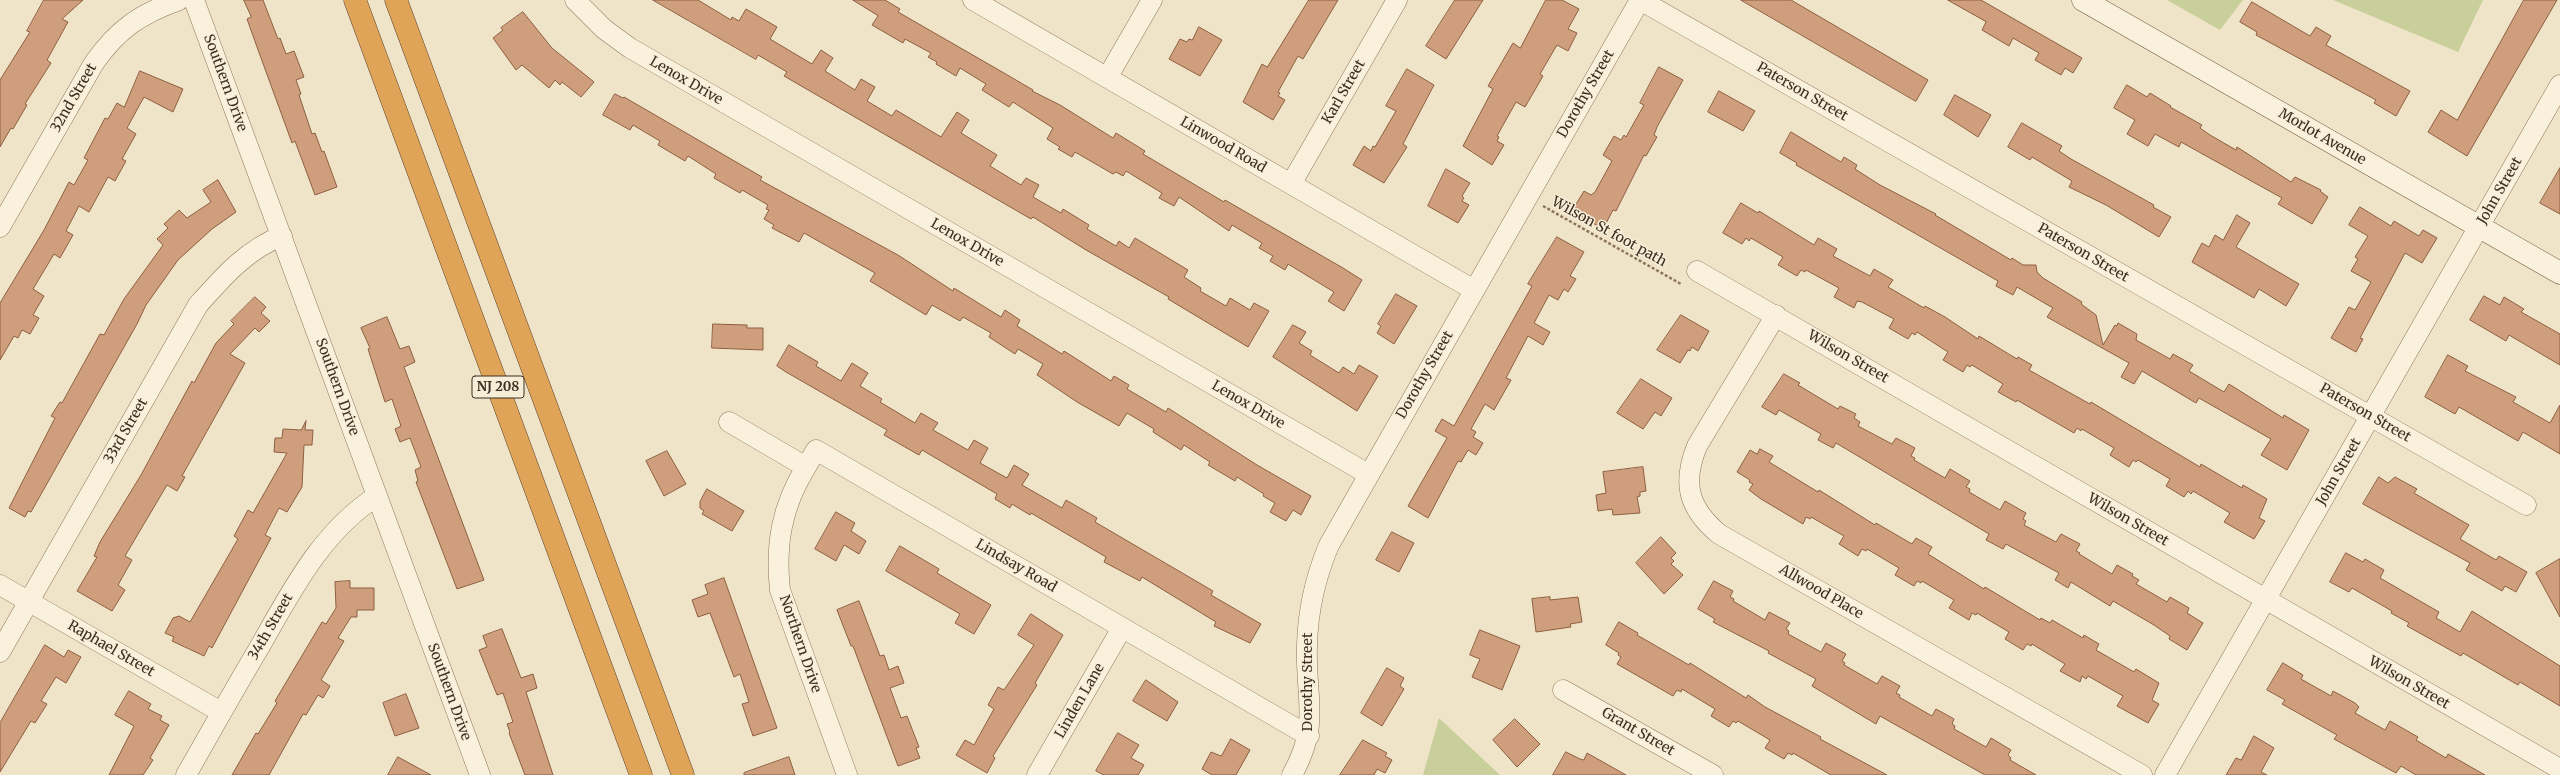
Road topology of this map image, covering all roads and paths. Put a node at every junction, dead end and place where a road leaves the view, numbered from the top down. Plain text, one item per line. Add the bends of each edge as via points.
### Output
1 (179, 0) edge
2 (194, 0) edge
3 (355, 0) edge
4 (396, 0) edge
5 (575, 0) edge
6 (973, 0) edge
7 (1152, 0) edge
8 (1397, 0) edge
9 (1640, 0) edge
10 (2084, 0) edge
11 (1107, 78) junction
12 (2560, 85) edge
13 (1291, 184) junction
14 (1528, 197) junction
15 (0, 227) edge
16 (2479, 227) junction
17 (282, 236) junction
18 (1697, 271) dead end
19 (2560, 273) edge
20 (1681, 284) dead end
21 (1474, 290) junction
22 (1776, 315) junction
23 (2370, 416) junction
24 (729, 422) dead end
25 (806, 467) junction
26 (1368, 474) junction
27 (377, 496) junction
28 (2526, 505) dead end
29 (0, 585) edge
30 (2265, 600) junction
31 (29, 602) junction
32 (1122, 628) junction
33 (0, 652) edge
34 (1563, 690) dead end
35 (222, 712) junction
36 (1309, 736) junction
37 (2560, 769) edge
38 (478, 774) edge
39 (186, 775) edge
40 (641, 775) edge
41 (683, 775) edge
42 (847, 775) edge
43 (1037, 775) edge
44 (1292, 775) edge
45 (1713, 775) edge
46 (2142, 775) edge
47 (2165, 775) edge

1 - 15 street, 32nd Street via 140,16 122,29 108,44 94,62
2 - 17 street, Southern Drive
3 - 40 highway, NJ 208
4 - 41 highway, NJ 208
5 - 26 street, Lenox Drive via 604,29 630,48
6 - 11 street, Linwood Road
7 - 11 street
8 - 13 street, Karl Street
9 - 14 street, Dorothy Street
9 - 23 street, Paterson Street
10 - 16 street, Morlot Avenue
11 - 13 street, Linwood Road
12 - 16 street, John Street
13 - 21 street, Linwood Road
14 - 20 path, Wilson St foot path
14 - 21 street, Dorothy Street
16 - 19 street, Morlot Avenue
16 - 23 street, John Street
17 - 27 street, Southern Drive
17 - 31 street, 33rd Street via 255,249 198,305
18 - 22 street, Wilson Street
21 - 26 street, Dorothy Street
22 - 30 street, Wilson Street
22 - 46 street, Allwood Place via 1697,446 1691,461 1688,478 1690,492 1695,508 1705,522 1719,534
23 - 28 street, Paterson Street
23 - 30 street, John Street
24 - 25 street
25 - 32 street, Lindsay Road via 816,450
25 - 42 street, Northern Drive via 787,502 781,523 778,567 780,590
26 - 36 street, Dorothy Street via 1329,544 1312,592 1307,647 1311,718
27 - 35 street, 34th Street via 357,509 320,548 284,604
27 - 38 street, Southern Drive
29 - 31 street, Raphael Street
30 - 37 street, Wilson Street
30 - 47 street, John Street
31 - 33 street, 33rd Street
31 - 35 street, Raphael Street
32 - 36 street, Lindsay Road
32 - 43 street, Linden Lane
34 - 45 street, Grant Street
35 - 39 street, 34th Street
36 - 44 street, Dorothy Street

